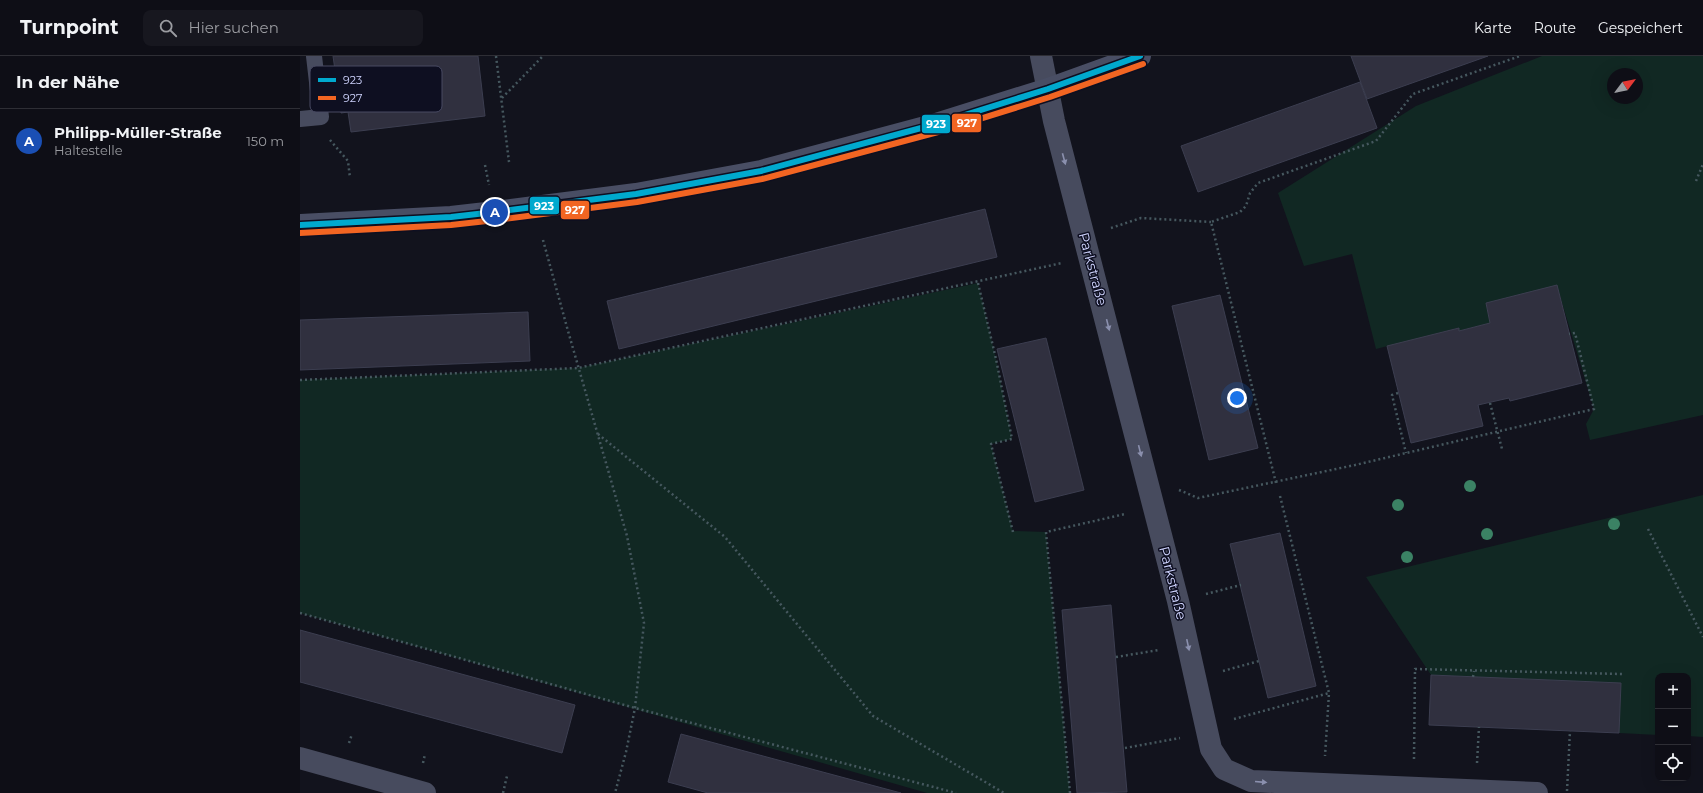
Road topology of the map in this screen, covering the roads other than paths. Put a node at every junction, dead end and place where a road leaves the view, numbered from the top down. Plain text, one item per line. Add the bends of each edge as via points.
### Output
1 (314, 56) edge
2 (1041, 56) edge
3 (1140, 56) edge
4 (315, 66) edge
5 (1048, 89) junction
6 (320, 112) edge
7 (300, 119) edge
8 (300, 225) edge
9 (300, 758) edge
10 (425, 793) edge
11 (1537, 793) edge

1 - 4 lane
2 - 5 street, Parkstraße
3 - 5 main road
5 - 8 main road via 840,151 698,184 452,217
5 -> 11 street, Parkstraße via 1054,121 1178,601 1211,749 1224,769 1251,781 1276,783
6 - 7 lane via 321,117
9 - 10 street

